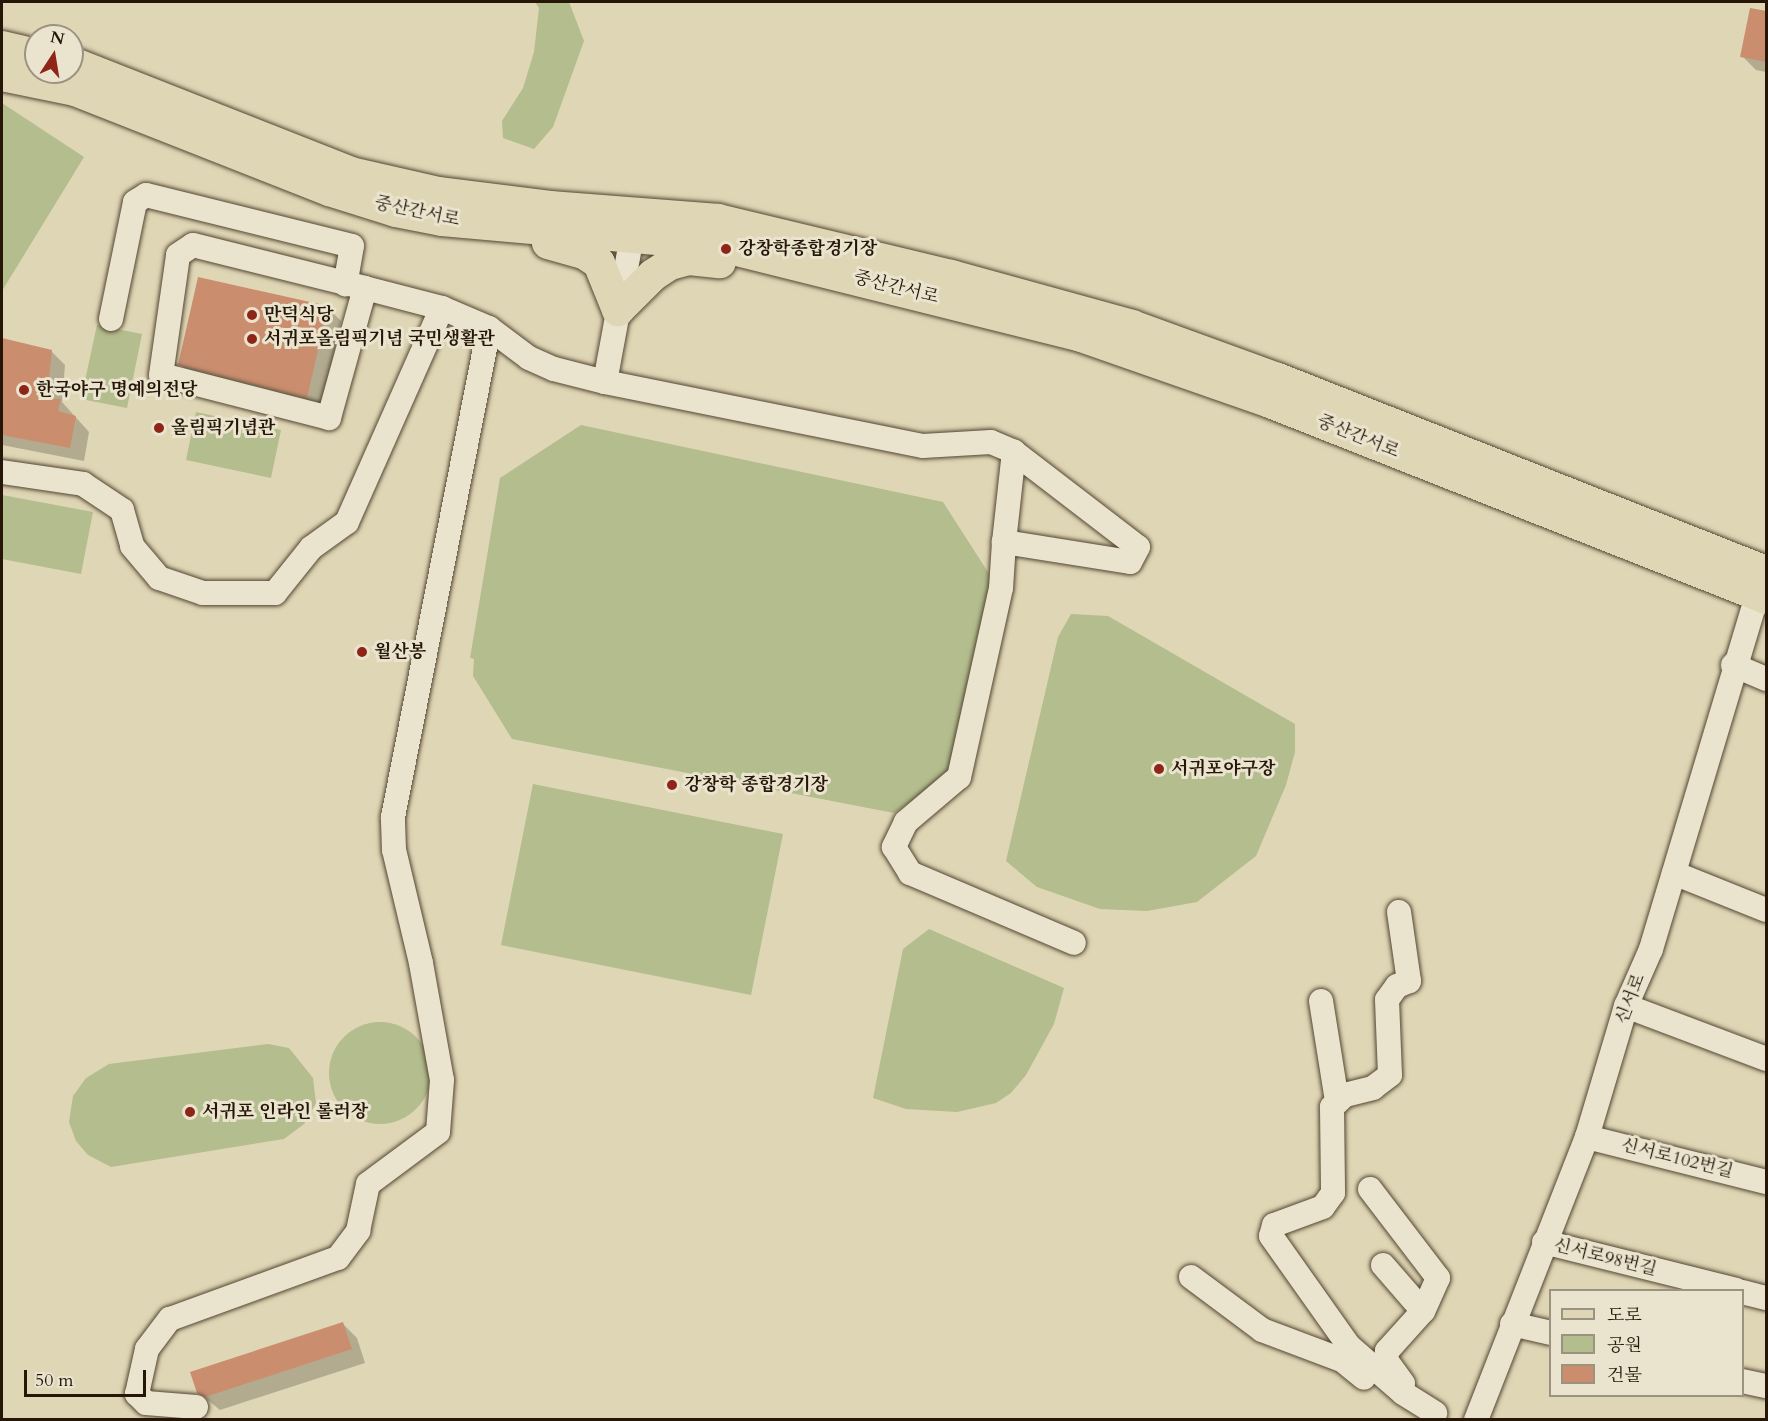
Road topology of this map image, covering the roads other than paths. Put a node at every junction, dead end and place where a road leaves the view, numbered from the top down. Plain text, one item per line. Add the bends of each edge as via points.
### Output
1 (2, 47) edge
2 (24, 52) edge
3 (84, 68) edge
4 (2, 75) edge
5 (441, 220) junction
6 (634, 225) junction
7 (818, 270) junction
8 (355, 286) junction
9 (442, 308) junction
10 (618, 310) junction
11 (111, 319) dead end
12 (489, 328) junction
13 (605, 382) junction
14 (1014, 452) junction
15 (2, 472) edge
16 (1004, 542) junction
17 (1764, 584) edge
18 (1733, 665) junction
19 (1767, 679) edge
20 (1674, 873) junction
21 (1767, 910) edge
22 (1399, 912) dead end
23 (1074, 943) dead end
24 (1321, 1001) dead end
25 (1626, 1006) junction
26 (1767, 1059) edge
27 (1337, 1101) junction
28 (1587, 1137) junction
29 (1767, 1182) edge
30 (1370, 1189) dead end
31 (1544, 1242) junction
32 (1383, 1265) dead end
33 (1191, 1277) dead end
34 (1732, 1289) edge
35 (1744, 1292) edge
36 (1767, 1298) edge
37 (1423, 1311) junction
38 (1512, 1324) junction
39 (1549, 1333) edge
40 (1744, 1380) edge
41 (1767, 1386) edge
42 (196, 1407) dead end
43 (1431, 1417) edge
44 (1476, 1419) edge

1 - 2 main road
3 - 6 main road, 중산간서로 via 351,173 450,195 550,207
4 - 5 main road, 중산간서로 via 75,90 329,190
5 - 6 main road, 중산간서로
5 - 10 main road via 477,232 557,244 584,253 599,263
6 - 7 main road, 중산간서로
6 - 10 street
6 - 17 main road, 중산간서로 via 718,220 951,276 1132,326 1278,379
7 - 10 main road via 787,272 689,259 652,275
7 - 17 main road, 중산간서로 via 1021,319 1158,360
8 - 8 street via 194,245 178,255 161,375 329,418
8 - 9 street
8 - 11 street via 352,246 146,195 135,202
9 - 12 street
9 - 15 street via 347,522 311,548 275,593 202,593 159,578 132,546 122,510 82,484
10 - 13 street
12 - 13 street via 537,362
12 - 42 street via 393,817 394,850 442,1080 438,1132 368,1184 358,1231 338,1258 170,1318 147,1349 137,1394 146,1403
13 - 14 street via 923,446 991,442
14 - 16 street
14 - 16 street via 1138,547 1130,562 1093,553
16 - 23 street via 1001,588 959,777 906,822 894,848 910,873
17 - 18 street, 신서로
18 - 19 street
18 - 20 street, 신서로
20 - 21 street
20 - 25 street, 신서로 via 1651,949
22 - 27 street via 1409,981 1397,986 1387,1000 1390,1075 1373,1088
24 - 27 street
25 - 26 street
25 - 28 street, 신서로
27 - 43 street via 1330,1122 1333,1193 1323,1207 1274,1225 1272,1236 1349,1346
28 - 29 street, 신서로102번길
28 - 31 street, 신서로
30 - 37 street via 1438,1278
31 - 34 street, 신서로98번길
31 - 38 street, 신서로
32 - 37 street
33 - 43 street via 1262,1330 1342,1360
35 - 36 street
37 - 43 street via 1396,1338 1386,1360
38 - 39 street
38 - 44 street, 신서로
40 - 41 street

